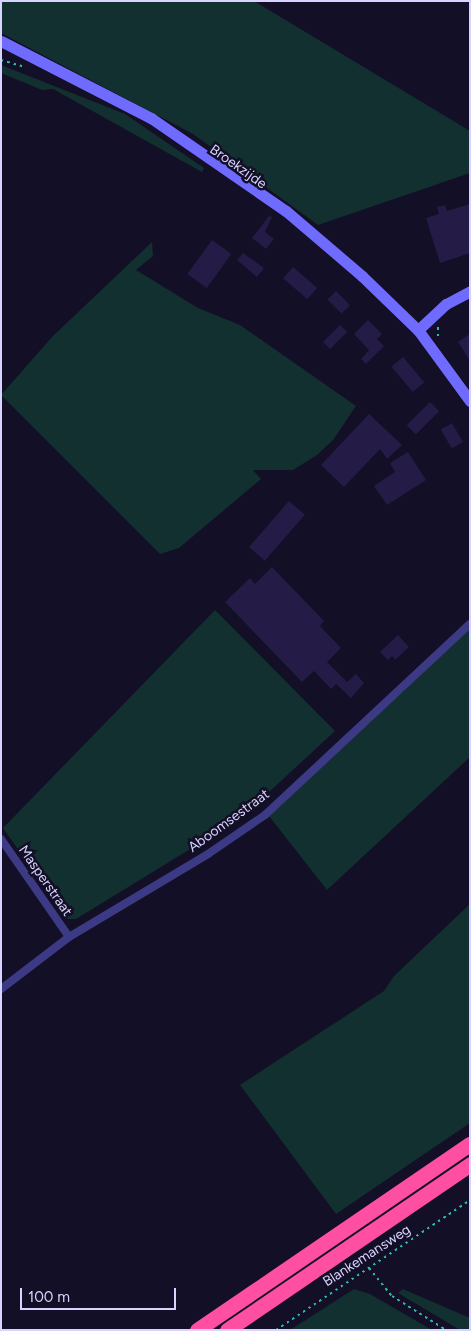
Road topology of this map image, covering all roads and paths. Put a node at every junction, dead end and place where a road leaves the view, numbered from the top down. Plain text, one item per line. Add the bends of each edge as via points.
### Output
1 (1, 41) edge
2 (1, 60) edge
3 (35, 69) dead end
4 (470, 291) edge
5 (418, 330) junction
6 (470, 401) edge
7 (470, 624) edge
8 (1, 839) edge
9 (69, 937) junction
10 (1, 989) edge
11 (470, 1144) edge
12 (470, 1164) edge
13 (470, 1200) edge
14 (369, 1268) junction
15 (197, 1330) edge
16 (227, 1330) edge
17 (276, 1330) edge
18 (446, 1330) edge

1 - 5 street, Broekzijde via 151,118 232,171 333,250
2 - 3 path
4 - 5 street via 446,304
5 - 6 street, Broekzijde
7 - 9 street, Aboomsestraat via 265,814 208,854
8 - 9 street, Masperstraat
9 - 10 street, Aboomsestraat
11 - 15 highway
12 - 16 highway
13 - 14 path, Blankemansweg
14 - 17 path, Blankemansweg
14 - 18 path via 392,1296

